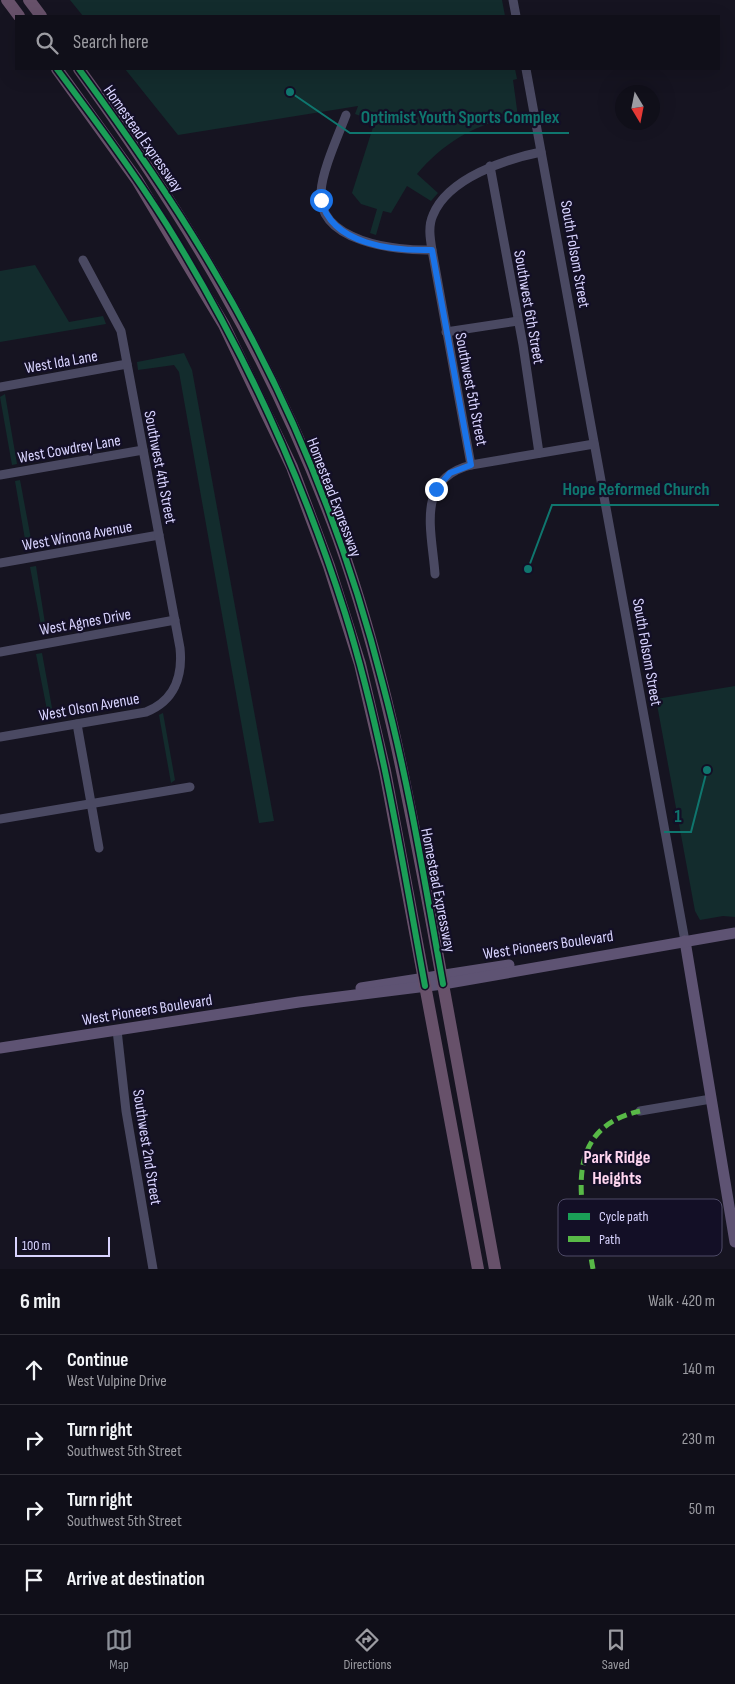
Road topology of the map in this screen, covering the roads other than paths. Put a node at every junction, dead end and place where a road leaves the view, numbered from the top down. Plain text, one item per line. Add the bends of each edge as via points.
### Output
1 (7, 0) edge
2 (29, 0) edge
3 (513, 0) edge
4 (18, 15) edge
5 (40, 15) edge
6 (516, 15) edge
7 (58, 70) edge
8 (80, 70) edge
9 (526, 70) edge
10 (346, 115) dead end
11 (541, 152) junction
12 (490, 166) junction
13 (432, 250) junction
14 (82, 260) dead end
15 (518, 321) junction
16 (446, 332) junction
17 (127, 364) junction
18 (0, 387) edge
19 (594, 444) junction
20 (143, 450) junction
21 (539, 453) junction
22 (471, 465) junction
23 (0, 475) edge
24 (159, 535) junction
25 (0, 564) edge
26 (435, 574) dead end
27 (175, 620) junction
28 (0, 652) edge
29 (175, 688) joint
30 (77, 724) junction
31 (0, 737) edge
32 (190, 786) dead end
33 (91, 803) junction
34 (0, 819) edge
35 (99, 848) dead end
36 (735, 933) edge
37 (685, 941) junction
38 (442, 980) junction
39 (424, 982) junction
40 (116, 1030) junction
41 (0, 1048) edge
42 (711, 1099) junction
43 (640, 1111) dead end
44 (735, 1242) edge
45 (152, 1269) edge
46 (478, 1269) edge
47 (496, 1269) edge

1 - 4 highway
2 - 5 highway
3 - 6 street
7 - 39 highway, Homestead Expressway via 137,180 191,266 248,372 294,474 345,613 367,691
8 - 38 highway, Homestead Expressway via 156,176 216,275 276,389 319,487 354,586 383,684 406,784
9 - 11 street, South Folsom Street
10 - 13 street via 321,192 327,218 345,233 365,241 404,250
11 - 12 street, Southwest 5th Street
11 - 19 street, South Folsom Street
12 - 13 street, Southwest 5th Street via 463,182 437,207 430,228
12 - 15 street, Southwest 6th Street
13 - 16 street, Southwest 5th Street
14 - 17 street, Southwest 4th Street via 121,331
15 - 16 street
15 - 21 street, Southwest 6th Street
16 - 22 street, Southwest 5th Street
17 - 18 street, West Ida Lane
17 - 20 street, Southwest 4th Street
19 - 21 street
19 - 37 street, South Folsom Street
20 - 23 street, West Cowdrey Lane
20 - 24 street, Southwest 4th Street
21 - 22 street
22 - 26 street, Southwest 5th Street via 446,476 431,502
24 - 25 street, West Winona Avenue
24 - 27 street, Southwest 4th Street
27 - 28 street, West Agnes Drive
27 - 29 street, Southwest 4th Street via 181,661
29 - 30 street, West Olson Avenue via 158,708
30 - 31 street, West Olson Avenue
30 - 33 street
32 - 33 street
33 - 34 street
33 - 35 street
36 - 37 main road, West Pioneers Boulevard
37 - 38 main road, West Pioneers Boulevard
37 - 42 main road, South Folsom Street
38 - 39 main road, West Pioneers Boulevard
38 - 47 highway, Homestead Expressway
39 - 40 main road, West Pioneers Boulevard
39 - 46 highway, Homestead Expressway
40 - 41 main road, West Pioneers Boulevard
40 - 45 street, Southwest 2nd Street
42 - 43 street
42 - 44 main road, South Folsom Street

